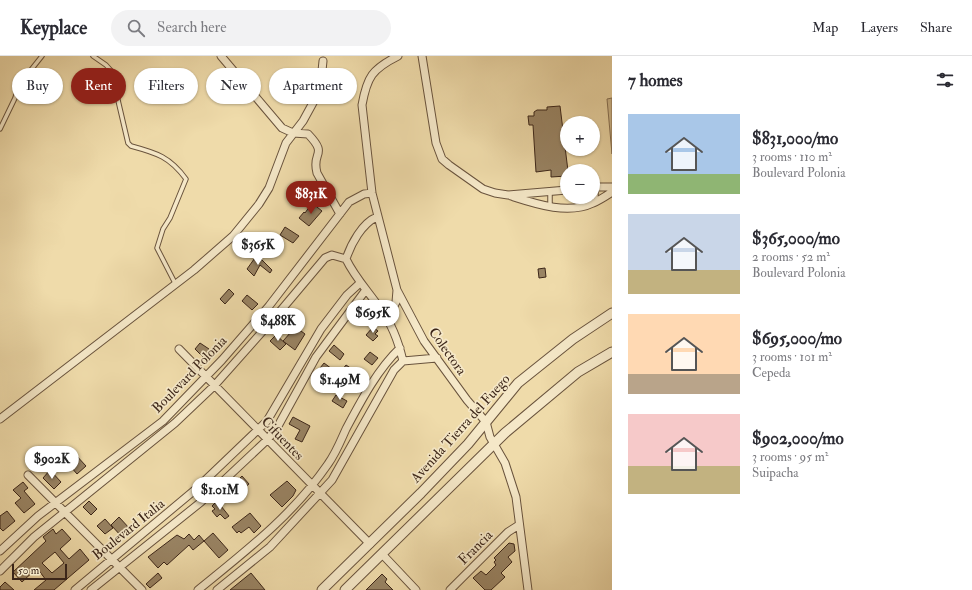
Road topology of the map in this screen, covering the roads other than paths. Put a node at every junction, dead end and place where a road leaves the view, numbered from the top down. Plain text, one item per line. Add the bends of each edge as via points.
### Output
1 (42, 56) edge
2 (93, 56) edge
3 (221, 56) edge
4 (398, 56) edge
5 (422, 56) edge
6 (323, 61) dead end
7 (0, 129) edge
8 (293, 133) junction
9 (600, 187) edge
10 (612, 187) edge
11 (560, 190) edge
12 (550, 191) junction
13 (612, 192) edge
14 (372, 193) junction
15 (508, 195) junction
16 (600, 200) edge
17 (590, 204) edge
18 (550, 206) junction
19 (340, 214) junction
20 (377, 217) junction
21 (346, 259) junction
22 (175, 283) junction
23 (360, 283) junction
24 (397, 290) junction
25 (366, 291) junction
26 (612, 313) edge
27 (387, 320) junction
28 (400, 348) junction
29 (179, 350) dead end
30 (612, 352) edge
31 (437, 358) junction
32 (404, 361) junction
33 (206, 377) junction
34 (214, 386) junction
35 (0, 419) edge
36 (486, 422) junction
37 (258, 430) junction
38 (267, 440) junction
39 (494, 444) junction
40 (28, 475) dead end
41 (313, 487) junction
42 (321, 494) junction
43 (56, 502) junction
44 (65, 512) junction
45 (519, 525) junction
46 (370, 544) junction
47 (0, 551) edge
48 (382, 554) junction
49 (112, 559) junction
50 (120, 568) junction
51 (0, 571) edge
52 (75, 590) edge
53 (91, 590) edge
54 (142, 590) edge
55 (198, 590) edge
56 (217, 590) edge
57 (322, 590) edge
58 (345, 590) edge
59 (416, 590) edge
60 (450, 590) edge
61 (528, 590) edge

1 - 7 lane via 20,85
2 - 22 lane via 116,76 128,143 161,154 186,179 163,229 158,248
3 - 8 street via 273,120
4 - 14 street, Colectora via 372,73 363,99 362,115
5 - 15 street via 436,143 442,159 483,189 495,194
6 - 8 street via 320,90 303,121
8 - 19 street via 308,134 318,145 315,166 317,173
8 - 22 street via 286,143 269,188 247,220 217,252
9 - 10 street
11 - 12 street
12 - 15 street
12 - 18 lane
13 - 16 street
14 - 19 street, Boulevard Polonia via 356,197
14 - 20 street, Colectora
15 - 18 street
17 - 18 street via 566,208
19 - 33 street, Boulevard Polonia via 269,306
20 - 21 street via 364,227 348,250
20 - 24 street, Colectora
21 - 23 street
21 - 34 street, Boulevard Polonia via 332,255 319,263
22 - 35 street
23 - 25 street
23 - 37 street, Boulevard Italia via 347,295 321,329 272,415
24 - 27 street via 396,302
24 - 31 street, Colectora via 410,317
25 - 27 street
25 - 38 street, Boulevard Italia via 316,357 278,426
26 - 36 street, Avenida Tierra del Fuego via 573,339 518,383
27 - 28 street
28 - 32 street
28 - 41 street via 376,377 330,462
29 - 33 street, Cifuentes
30 - 39 street via 561,386
31 - 32 street
31 - 36 street, Colectora
32 - 42 street via 394,370 332,480
33 - 34 street, Cifuentes
33 - 43 street, Boulevard Polonia via 163,421
34 - 37 street, Cifuentes
34 - 44 street, Boulevard Polonia via 158,439
36 - 39 street, Colectora
36 - 46 street, Avenida Tierra del Fuego
37 - 38 street, Cifuentes
37 - 49 street, Boulevard Italia via 196,489
38 - 41 street, Cifuentes
38 - 50 street, Boulevard Italia via 201,502
39 - 45 street, Colectora via 512,479
39 - 48 street
40 - 43 street
41 - 42 street, Cifuentes
41 - 55 street via 272,529
42 - 46 street, Cifuentes
42 - 56 street via 270,547
43 - 44 street
43 - 47 street, Boulevard Polonia
44 - 49 street
44 - 51 street, Boulevard Polonia via 34,537
45 - 60 street, Francia via 508,532
45 - 61 street, Colectora
46 - 57 street, Avenida Tierra del Fuego
48 - 58 street
48 - 59 street
49 - 50 street
49 - 52 street, Boulevard Italia
50 - 53 street, Boulevard Italia
50 - 54 street

